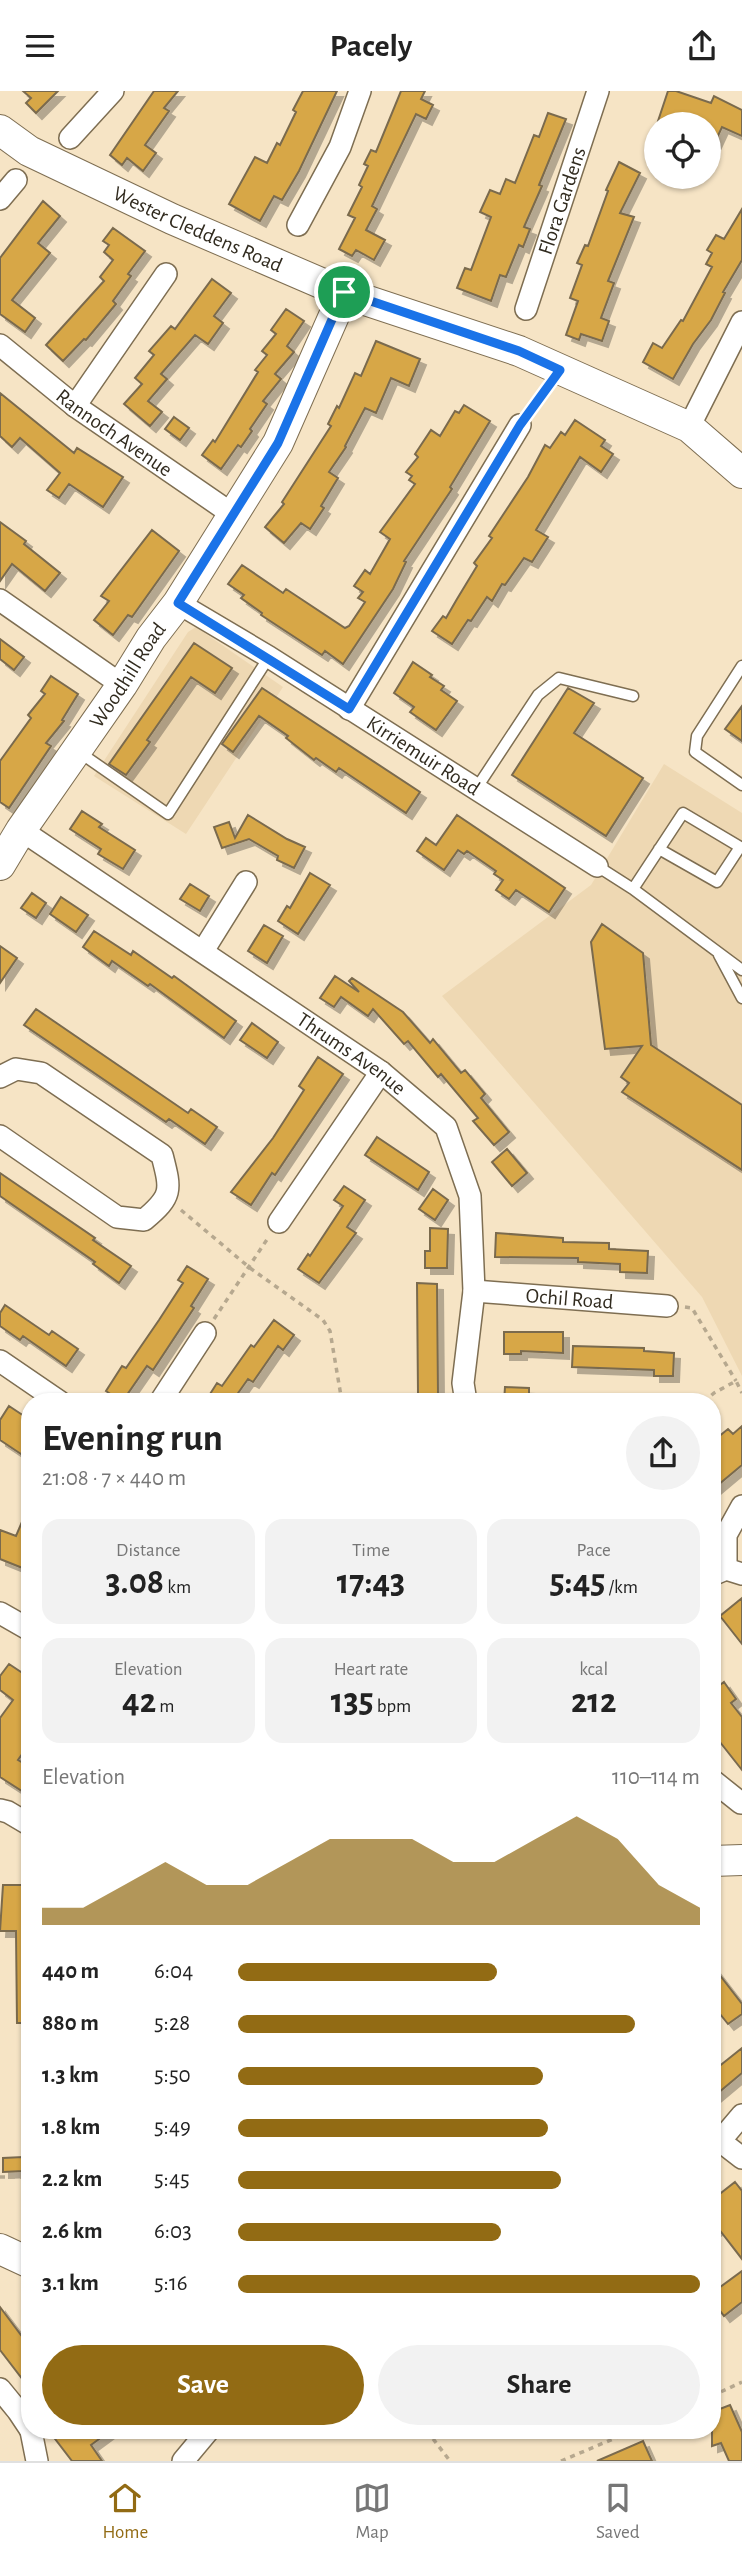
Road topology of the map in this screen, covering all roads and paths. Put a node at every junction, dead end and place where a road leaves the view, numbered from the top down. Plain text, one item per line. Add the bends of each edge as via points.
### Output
1 (113, 91) edge
2 (360, 91) edge
3 (598, 91) edge
4 (0, 129) edge
5 (71, 138) dead end
6 (16, 180) dead end
7 (0, 199) edge
8 (298, 225) dead end
9 (166, 274) dead end
10 (344, 292) junction
11 (526, 310) dead end
12 (742, 322) edge
13 (0, 345) edge
14 (560, 370) junction
15 (75, 406) junction
16 (520, 425) joint
17 (689, 427) junction
18 (742, 473) edge
19 (232, 514) junction
20 (0, 600) edge
21 (178, 603) junction
22 (269, 657) junction
23 (742, 666) edge
24 (122, 685) junction
25 (633, 696) dead end
26 (349, 709) junction
27 (76, 751) junction
28 (742, 785) edge
29 (476, 789) junction
30 (21, 830) junction
31 (659, 849) junction
32 (0, 865) edge
33 (597, 866) joint
34 (246, 882) dead end
35 (633, 889) junction
36 (203, 951) junction
37 (718, 953) junction
38 (742, 970) edge
39 (742, 998) edge
40 (381, 1072) junction
41 (0, 1077) edge
42 (0, 1136) edge
43 (166, 1197) junction
44 (279, 1221) joint
45 (250, 1268) junction
46 (474, 1291) junction
47 (667, 1306) joint
48 (205, 1333) joint
49 (0, 1361) edge
50 (736, 1381) junction
51 (47, 1393) edge
52 (166, 1393) edge
53 (340, 1393) edge
54 (465, 1393) edge
55 (718, 1393) edge
56 (742, 1393) edge
57 (742, 1506) edge
58 (727, 1572) edge
59 (0, 1613) edge
60 (21, 1625) edge
61 (721, 1787) edge
62 (741, 1803) edge
63 (0, 1810) edge
64 (21, 1820) edge
65 (742, 1860) edge
66 (721, 1861) edge
67 (742, 2115) edge
68 (721, 2138) edge
69 (721, 2146) edge
70 (742, 2158) edge
71 (0, 2177) edge
72 (21, 2177) edge
73 (0, 2249) edge
74 (21, 2259) edge
75 (742, 2382) edge
76 (0, 2389) edge
77 (721, 2392) edge
78 (21, 2416) edge
79 (32, 2439) edge
80 (201, 2439) edge
81 (433, 2439) edge
82 (613, 2439) edge
83 (37, 2461) edge
84 (183, 2461) edge
85 (450, 2461) edge
86 (561, 2461) edge

1 - 5 street
2 - 8 street via 340,147
3 - 11 street, Flora Gardens
4 - 10 street, Wester Cleddens Road via 29,151 172,219
6 - 7 street
9 - 15 street
10 - 14 street, Wester Cleddens Road via 519,351
10 - 19 street, Woodhill Road via 278,443
12 - 17 street
13 - 15 street, Rannoch Avenue
14 - 16 path
14 - 17 street, Wester Cleddens Road
15 - 19 street, Rannoch Avenue
16 - 26 street
17 - 18 street, Wester Cleddens Road
19 - 21 street, Woodhill Road
20 - 24 street
21 - 22 street, Kirriemuir Road
21 - 24 street, Woodhill Road
22 - 26 street, Kirriemuir Road
22 - 27 lane via 168,814
23 - 28 lane via 697,736 695,752
24 - 27 street, Woodhill Road
25 - 29 lane via 559,678 538,695
26 - 29 street, Kirriemuir Road
27 - 30 street, Woodhill Road
29 - 33 street, Kirriemuir Road
30 - 32 street, Woodhill Road
30 - 36 street, Thrums Avenue
31 - 31 lane via 683,813 740,847 717,883
31 - 35 lane
33 - 35 lane
34 - 36 street
35 - 37 lane
36 - 40 street, Thrums Avenue
37 - 38 lane
37 - 39 lane
40 - 44 street
40 - 46 street, Thrums Avenue via 446,1126 470,1196
41 - 43 street via 16,1069 41,1073 162,1155 169,1183
42 - 43 street via 117,1217 144,1220
43 - 45 path
44 - 45 path
45 - 48 path
45 - 53 path via 323,1320 330,1331
46 - 47 street, Ochil Road
46 - 54 street, Thrums Avenue
47 - 50 path via 692,1308
48 - 52 street
49 - 51 street
50 - 55 path
50 - 56 path
57 - 58 street via 726,1535
59 - 60 street
61 - 62 street
63 - 64 street
65 - 66 street
67 - 68 street
69 - 70 street
71 - 72 path
73 - 74 street
75 - 77 path
76 - 78 street
79 - 83 street
80 - 84 street
81 - 85 path
82 - 86 path

